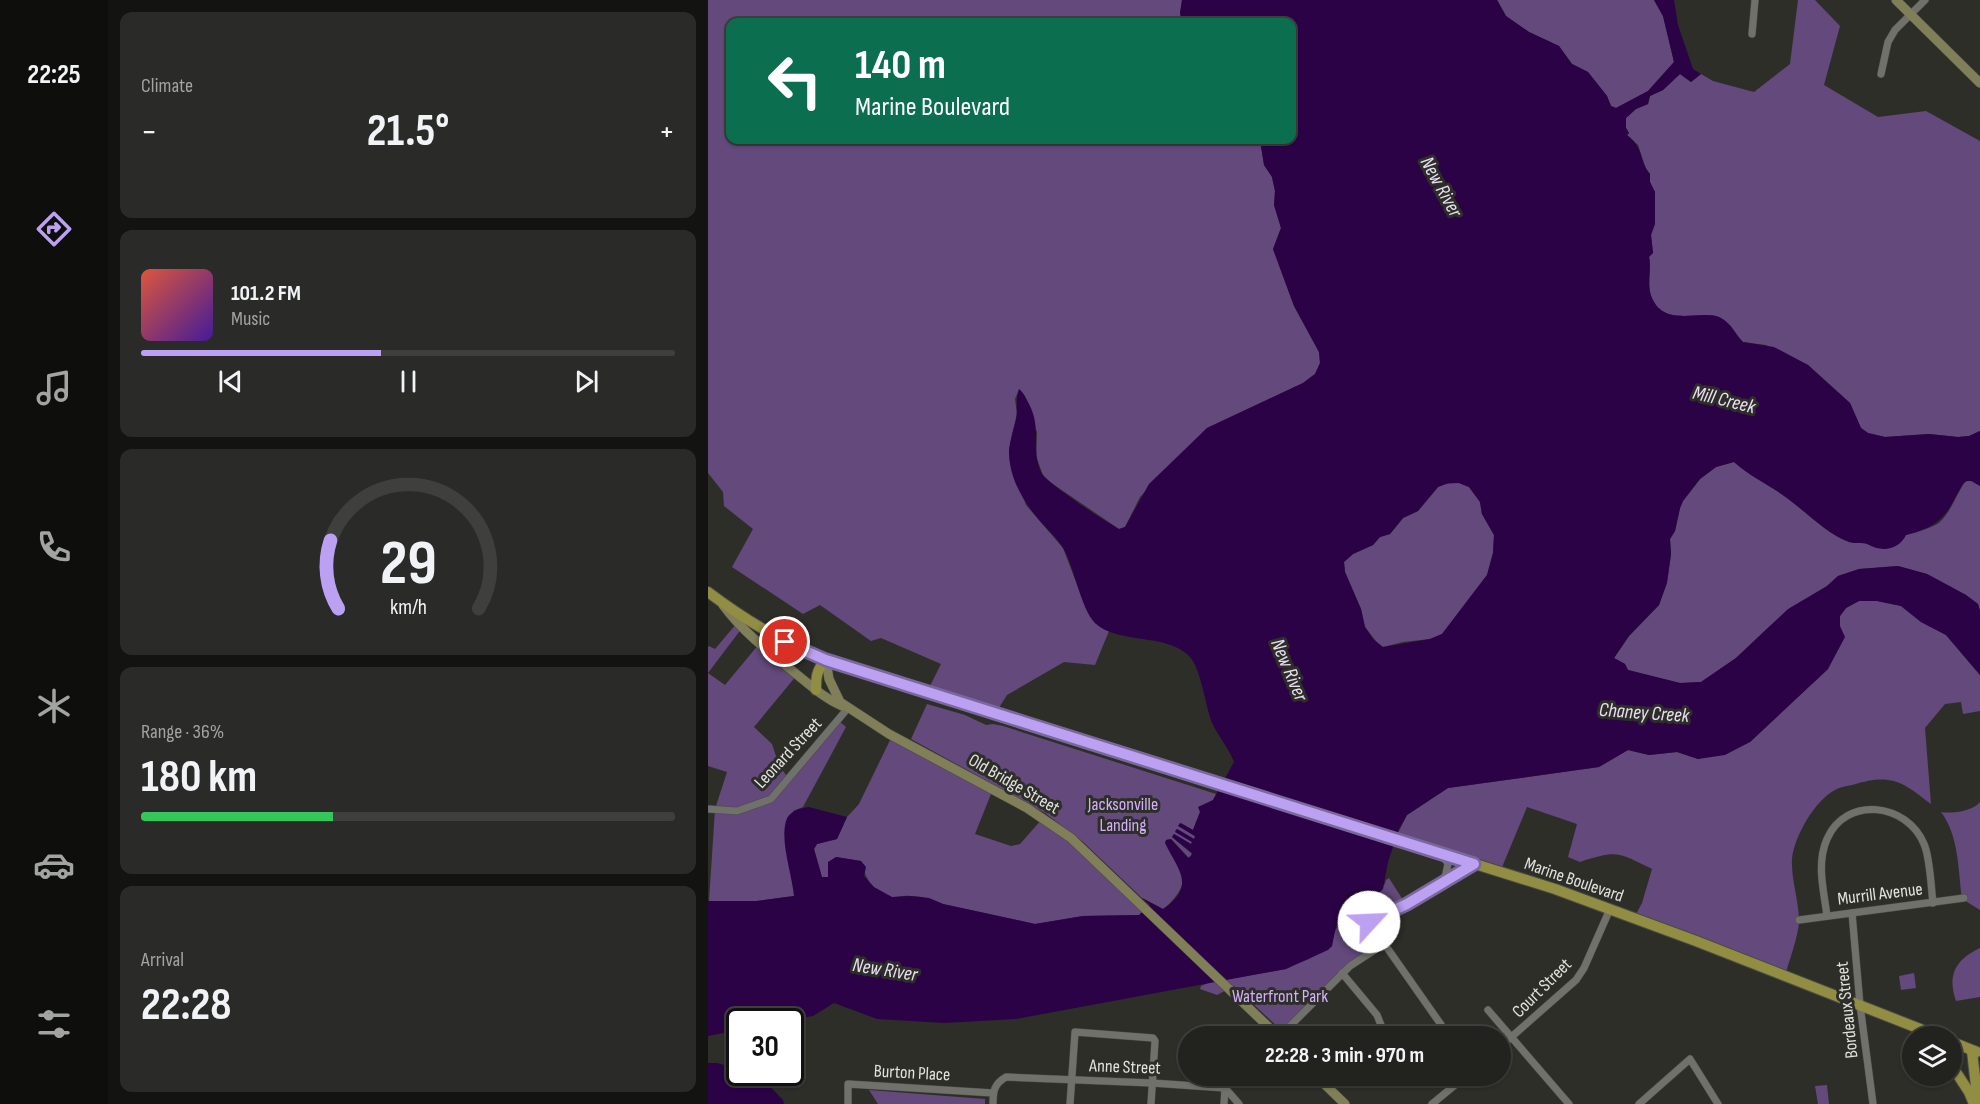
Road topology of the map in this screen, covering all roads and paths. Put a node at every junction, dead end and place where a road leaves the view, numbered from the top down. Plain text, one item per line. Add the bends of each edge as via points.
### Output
1 (1755, 0) edge
2 (1896, 0) edge
3 (1925, 0) edge
4 (1910, 14) junction
5 (1752, 34) dead end
6 (1881, 74) dead end
7 (1980, 83) edge
8 (708, 592) edge
9 (720, 600) junction
10 (826, 660) junction
11 (816, 690) junction
12 (848, 708) junction
13 (708, 809) edge
14 (1442, 854) junction
15 (1474, 864) junction
16 (1444, 882) junction
17 (1964, 898) dead end
18 (1933, 903) junction
19 (1610, 909) junction
20 (1852, 913) junction
21 (1827, 916) junction
22 (1800, 920) dead end
23 (1384, 944) junction
24 (1342, 973) junction
25 (1860, 1005) junction
26 (1488, 1010) dead end
27 (1895, 1019) junction
28 (1268, 1026) edge
29 (1289, 1026) edge
30 (1381, 1026) edge
31 (1442, 1026) edge
32 (1501, 1026) edge
33 (1906, 1026) edge
34 (1913, 1026) edge
35 (1511, 1038) joint
36 (1962, 1046) edge
37 (1976, 1052) edge
38 (1072, 1080) junction
39 (1962, 1081) edge
40 (1152, 1083) junction
41 (1326, 1086) edge
42 (1454, 1086) edge
43 (1225, 1088) junction
44 (993, 1093) junction
45 (848, 1104) edge
46 (993, 1104) edge
47 (1070, 1104) edge
48 (1150, 1104) edge
49 (1224, 1104) edge
50 (1239, 1104) edge
51 (1345, 1104) edge
52 (1432, 1104) edge
53 (1569, 1104) edge
54 (1639, 1104) edge
55 (1718, 1104) edge
56 (1873, 1104) edge
57 (1976, 1104) edge

1 - 5 street
2 - 4 main road
3 - 4 street
4 - 6 street via 1888,42
4 - 7 main road
8 - 9 main road, Marine Boulevard
9 - 10 main road, Marine Boulevard via 774,637
9 - 11 main road, Old Bridge Street via 736,623
10 - 11 main road via 816,676
10 - 12 main road, Old Bridge Street via 834,693
10 - 14 main road, Marine Boulevard
11 - 12 main road, Old Bridge Street
12 - 13 street, Leonard Street via 771,799 737,811
12 - 28 main road, Old Bridge Street via 1043,818 1071,838
14 - 15 main road, Marine Boulevard
14 - 16 street via 1448,864
15 - 16 street
15 - 19 main road, Marine Boulevard
16 - 23 street via 1369,922
17 - 18 street, Murrill Avenue
18 - 20 street, Murrill Avenue
18 - 21 street via 1925,845 1917,832 1897,814 1869,808 1845,818 1828,837 1821,863
19 - 25 main road, Marine Boulevard
19 - 35 street, Court Street via 1576,980
20 - 21 street, Murrill Avenue
20 - 25 street, Bordeaux Street
21 - 22 street, Murrill Avenue
23 - 24 street
23 - 31 street
24 - 29 street
24 - 30 street
25 - 27 main road, Marine Boulevard
25 - 56 street, Bordeaux Street
26 - 32 street
27 - 33 main road
27 - 34 main road, Marine Boulevard
35 - 53 street
36 - 37 main road
37 - 57 main road
38 - 40 street, Anne Street
38 - 40 street via 1075,1032 1153,1038
38 - 44 street, Anne Street via 1006,1077 998,1082
38 - 47 street
39 - 57 main road
40 - 43 street, Anne Street
40 - 48 street
41 - 51 main road
42 - 52 street
43 - 49 street
43 - 50 street
44 - 45 street, Burton Place via 848,1084
44 - 46 street
54 - 55 street via 1690,1059

